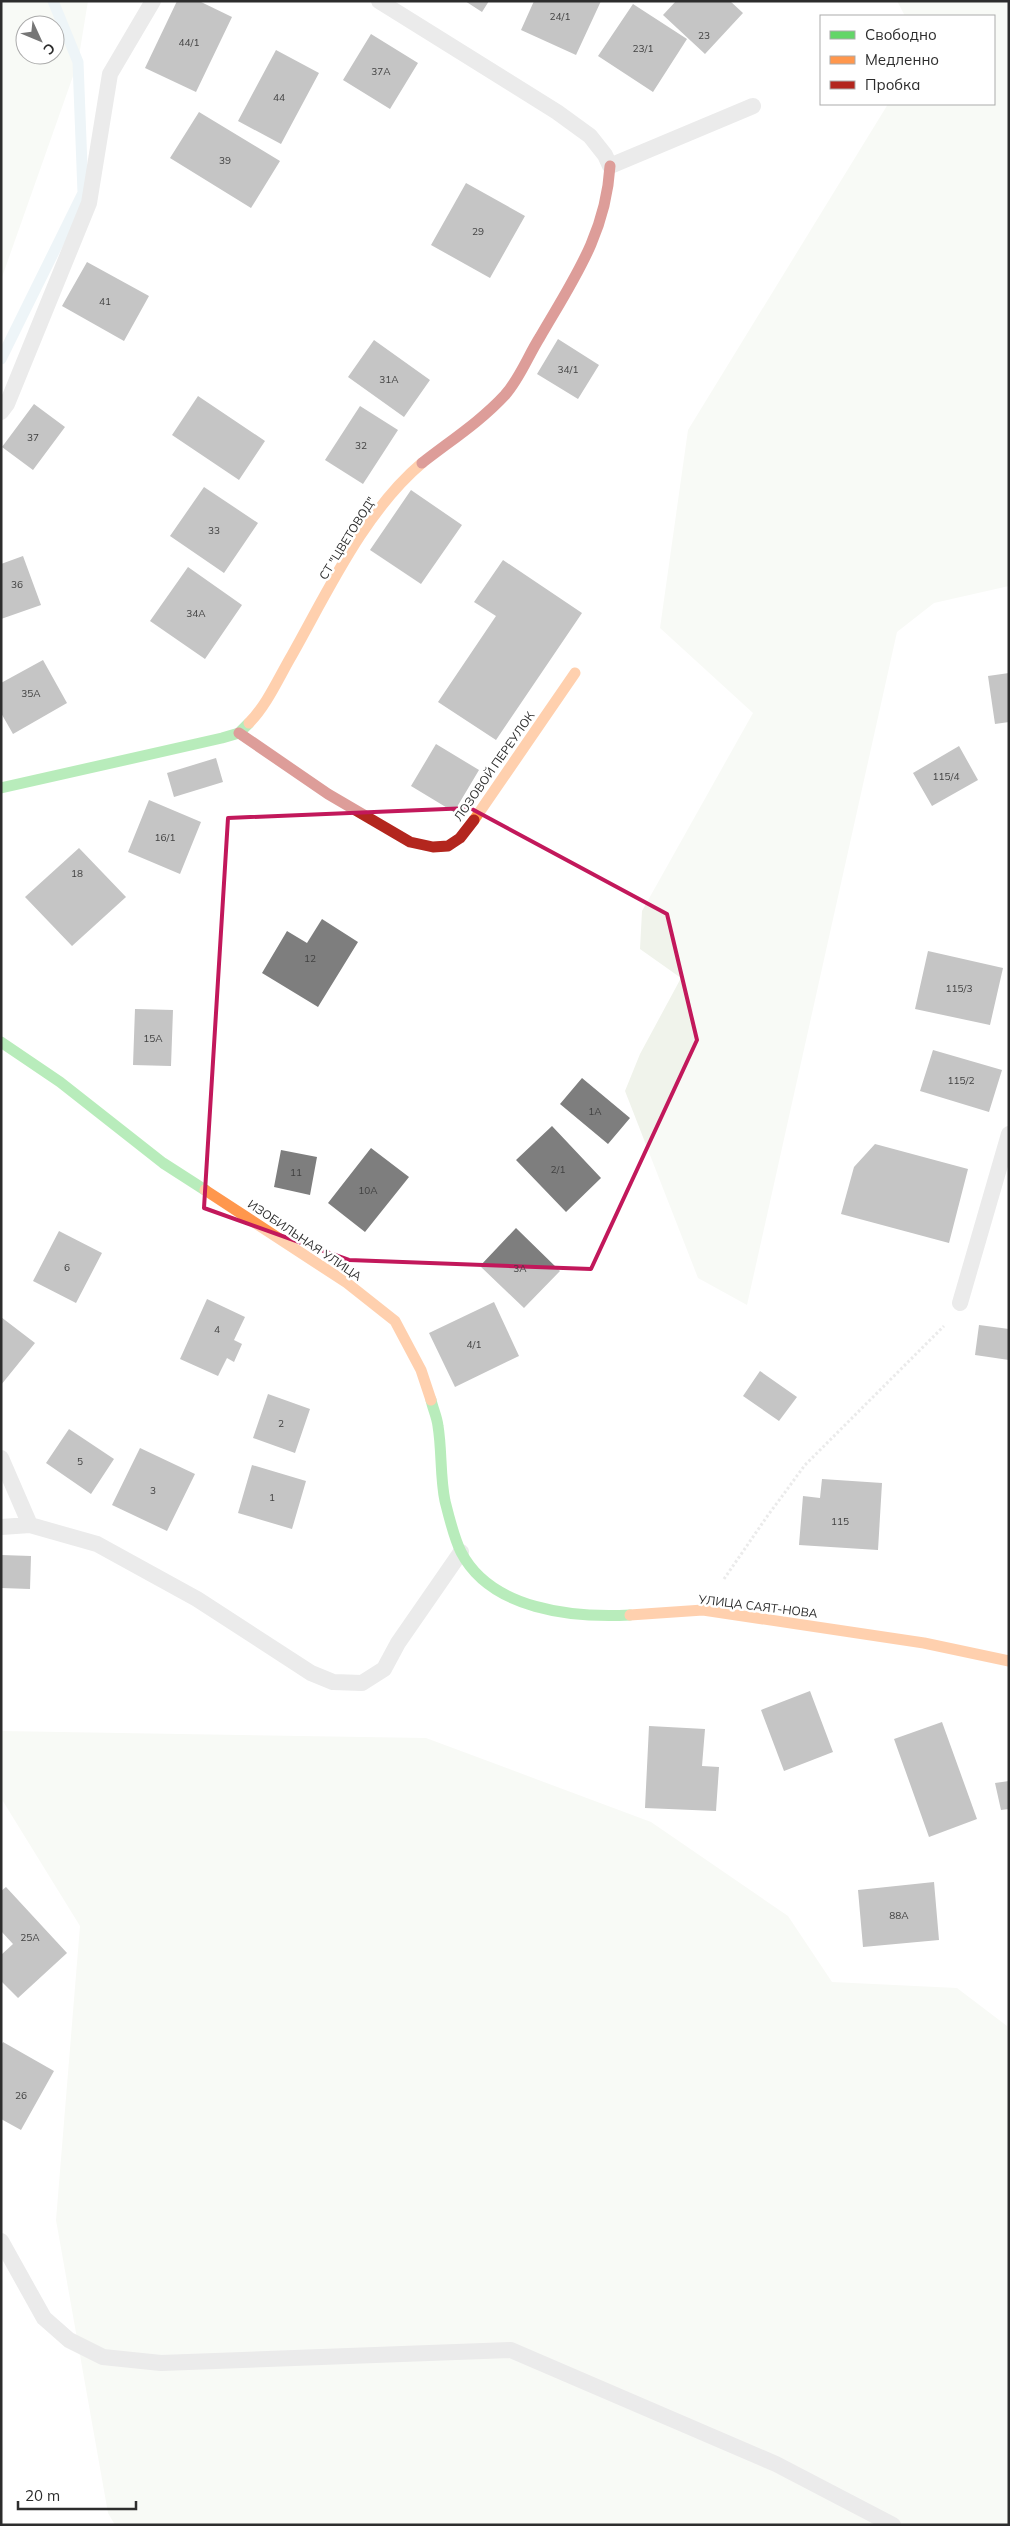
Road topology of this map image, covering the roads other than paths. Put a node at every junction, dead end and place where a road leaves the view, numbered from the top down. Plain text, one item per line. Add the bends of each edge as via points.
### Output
1 (153, 1) edge
2 (379, 1) edge
3 (753, 106) dead end
4 (610, 166) junction
5 (1, 412) edge
6 (576, 672) dead end
7 (239, 733) junction
8 (3, 782) edge
9 (1, 1042) edge
10 (1009, 1134) edge
11 (960, 1303) road end
12 (1, 1458) edge
13 (30, 1525) junction
14 (1, 1527) edge
15 (461, 1552) junction
16 (1009, 1661) edge
17 (1, 2241) edge
18 (893, 2525) edge

1 - 5 lane via 110,74 89,202
2 - 4 lane via 557,112 590,136
3 - 4 lane
4 - 7 street, СТ "ЦВЕТОВОД" via 610,184 592,247 505,395 412,471 388,497 359,540 262,707
6 - 7 street, ЛОЗОВОЙ ПЕРЕУЛОК via 475,819 460,838 448,846 433,848 410,842 328,794
7 - 8 street
9 - 15 street, ИЗОБИЛЬНАЯ УЛИЦА via 60,1082 163,1163 347,1283 395,1321 421,1370 438,1424 445,1500
10 - 11 lane
12 - 13 lane
13 - 14 lane
13 - 15 lane via 97,1544 197,1599 311,1673 334,1682 362,1683 384,1669
15 - 16 street, УЛИЦА САЯТ-НОВА via 478,1574 499,1591 546,1609 606,1616 703,1610 924,1643
17 - 18 lane via 44,2318 69,2340 103,2357 161,2362 511,2350 776,2464

